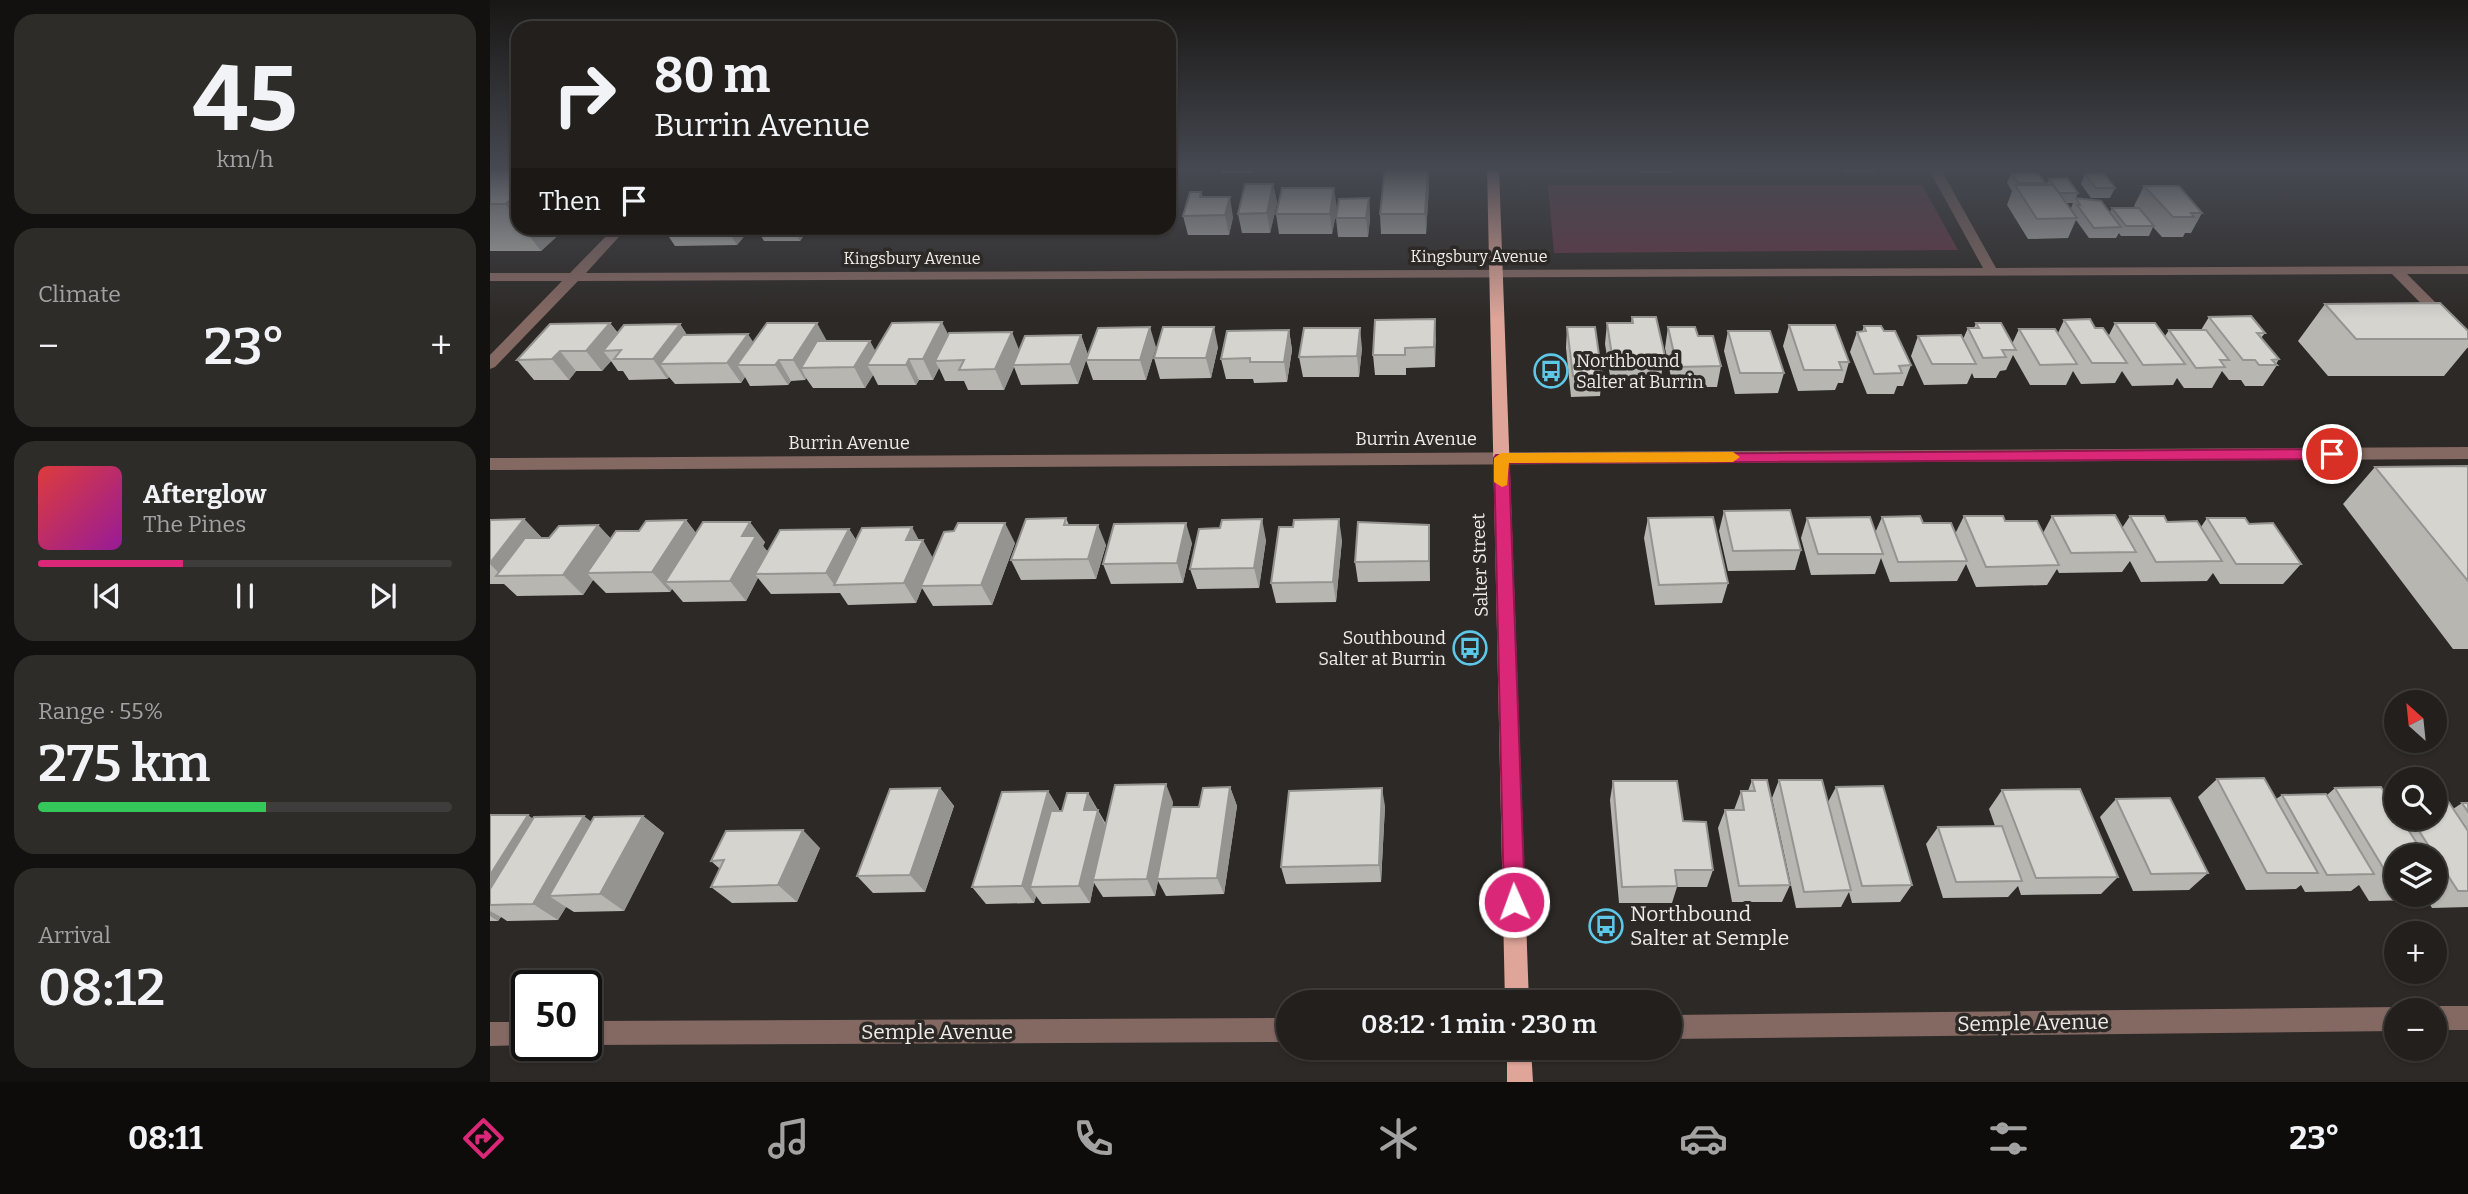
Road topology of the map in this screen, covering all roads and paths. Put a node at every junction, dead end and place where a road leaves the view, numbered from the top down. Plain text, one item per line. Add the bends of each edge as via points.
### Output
1 (1494, 218) edge
2 (1962, 218) edge
3 (614, 235) edge
4 (1991, 270) junction
5 (2395, 270) junction
6 (2468, 270) edge
7 (1496, 273) junction
8 (490, 277) edge
9 (573, 277) junction
10 (2468, 343) edge
11 (490, 364) edge
12 (2468, 453) edge
13 (1501, 458) junction
14 (490, 464) edge
15 (1517, 990) edge
16 (2447, 1018) edge
17 (2468, 1018) edge
18 (2384, 1019) edge
19 (1682, 1027) edge
20 (1276, 1030) edge
21 (602, 1033) edge
22 (490, 1034) edge
23 (511, 1034) edge
24 (1519, 1060) edge
25 (1520, 1082) edge

1 - 7 main road, Salter Street
2 - 4 street
3 - 9 street
4 - 5 street, Kingsbury Avenue
4 - 7 street, Kingsbury Avenue
5 - 6 street, Kingsbury Avenue
5 - 10 street
7 - 9 street, Kingsbury Avenue
7 - 13 main road, Salter Street
8 - 9 street, Kingsbury Avenue
9 - 11 street
12 - 13 street, Burrin Avenue
13 - 14 street, Burrin Avenue
13 - 15 main road, Salter Street
16 - 17 street
18 - 19 street, Semple Avenue
20 - 21 street, Semple Avenue
22 - 23 street
24 - 25 main road

